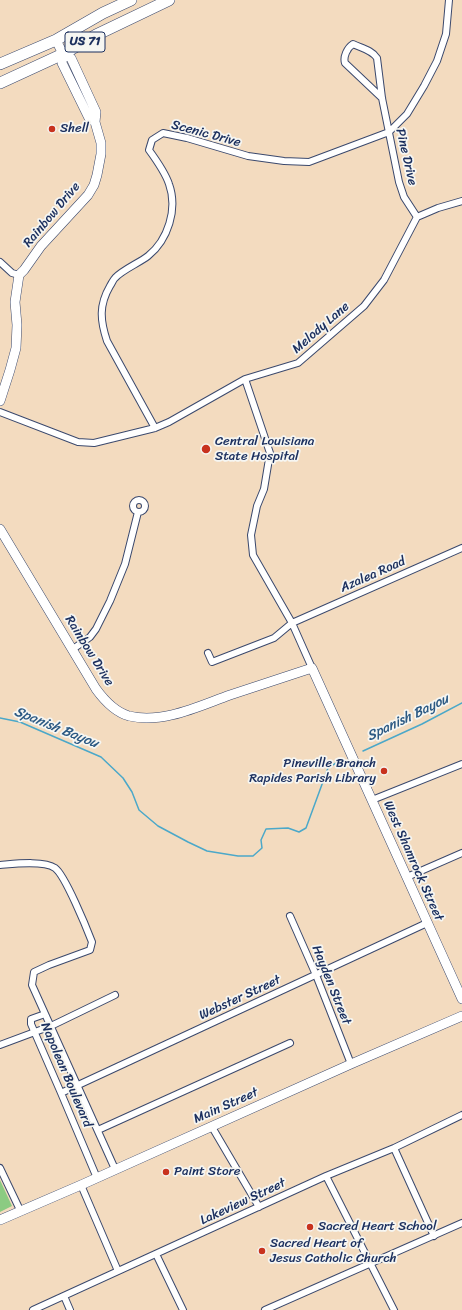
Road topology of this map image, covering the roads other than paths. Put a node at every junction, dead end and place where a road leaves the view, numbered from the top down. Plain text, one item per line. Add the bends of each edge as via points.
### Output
1 (131, 0) edge
2 (169, 0) edge
3 (449, 0) edge
4 (56, 40) junction
5 (63, 54) junction
6 (0, 64) edge
7 (0, 83) edge
8 (382, 98) junction
9 (389, 132) junction
10 (462, 201) edge
11 (418, 217) junction
12 (0, 262) edge
13 (19, 275) junction
14 (245, 379) junction
15 (0, 401) edge
16 (0, 412) edge
17 (155, 428) junction
18 (138, 512) dead end
19 (0, 529) edge
20 (462, 548) edge
21 (292, 623) junction
22 (73, 649) junction
23 (208, 653) dead end
24 (312, 668) junction
25 (462, 764) edge
26 (372, 800) junction
27 (462, 853) edge
28 (0, 866) edge
29 (407, 878) junction
30 (290, 916) dead end
31 (427, 923) junction
32 (316, 975) junction
33 (115, 995) dead end
34 (462, 999) edge
35 (45, 1014) junction
36 (462, 1016) edge
37 (51, 1026) junction
38 (34, 1032) junction
39 (290, 1043) dead end
40 (0, 1045) edge
41 (351, 1064) junction
42 (78, 1085) junction
43 (62, 1093) junction
44 (462, 1115) edge
45 (212, 1127) junction
46 (98, 1130) junction
47 (394, 1148) junction
48 (0, 1168) edge
49 (115, 1169) junction
50 (326, 1176) junction
51 (97, 1178) junction
52 (81, 1185) junction
53 (259, 1207) junction
54 (20, 1210) junction
55 (0, 1220) edge
56 (462, 1224) edge
57 (434, 1236) junction
58 (156, 1254) junction
59 (370, 1264) junction
60 (118, 1271) junction
61 (64, 1296) junction
62 (33, 1310) edge
63 (70, 1310) edge
64 (183, 1310) edge
65 (265, 1310) edge
66 (394, 1310) edge

1 - 4 highway, US 71
2 - 5 highway, US 71
3 - 9 street, Scenic Drive via 446,34 438,61 408,114
4 - 5 street, Rainbow Drive
4 - 6 highway, US 71
5 - 7 highway, US 71
5 - 13 street, Rainbow Drive via 62,63 89,118 95,122 101,154 98,175 80,204 41,246
8 - 8 street, Pine Drive via 345,63 344,58 353,44 377,58
8 - 9 street, Pine Drive
9 - 11 street, Pine Drive via 404,197
9 - 17 street, Scenic Drive via 309,162 248,156 163,133 152,140 149,150 160,165 169,185 173,206 168,226 159,244 148,256 115,278 106,293 101,310 102,327 107,341
10 - 11 street
11 - 14 street, Melody Lane via 384,280 364,306 298,363
12 - 13 street via 12,273
13 - 15 street via 15,302 16,348
14 - 17 street, Melody Lane
14 - 21 street, West Shamrock Street via 270,453 264,489 251,535 253,555
16 - 17 street, Melody Lane via 78,442 94,443
18 - 22 street via 125,564 110,600 90,637
19 - 22 street, Rainbow Drive
20 - 21 street, Azalea Road
21 - 23 street, Azalea Road via 274,638 244,651 212,662
21 - 24 street, West Shamrock Street
22 - 24 street, Rainbow Drive via 105,700 128,716 157,718
24 - 26 street, West Shamrock Street
25 - 26 street
26 - 29 street, West Shamrock Street
27 - 29 street
28 - 35 street via 42,864 55,867 63,877 92,942 90,950 34,972 32,985
29 - 31 street, West Shamrock Street
30 - 32 street, Hayden Street
31 - 32 street, Webster Street
31 - 34 street, West Shamrock Street
32 - 41 street, Hayden Street
32 - 42 street, Webster Street
33 - 37 street
35 - 37 street, Napolean Boulevard
35 - 38 street, Napolean Boulevard via 31,1019
36 - 41 street, Main Street
37 - 38 street
37 - 42 street, Napolean Boulevard
38 - 40 street
38 - 43 street, Napolean Boulevard
39 - 46 street
41 - 45 street, Main Street
42 - 43 street, Webster Street
42 - 46 street, Napolean Boulevard
43 - 51 street, Napolean Boulevard
44 - 47 street, Lakeview Street
45 - 49 street, Main Street
45 - 53 street
46 - 49 street, Napolean Boulevard
47 - 50 street, Lakeview Street
47 - 57 street
48 - 54 street
49 - 51 street, Main Street
50 - 53 street, Lakeview Street
50 - 59 street
51 - 52 street, Main Street
52 - 54 street, Main Street
52 - 60 street
53 - 58 street, Lakeview Street
54 - 55 street, Main Street
56 - 57 street
57 - 59 street
58 - 60 street, Lakeview Street
58 - 64 street
59 - 65 street
59 - 66 street
60 - 61 street, Lakeview Street
61 - 62 street, Lakeview Street
61 - 63 street

